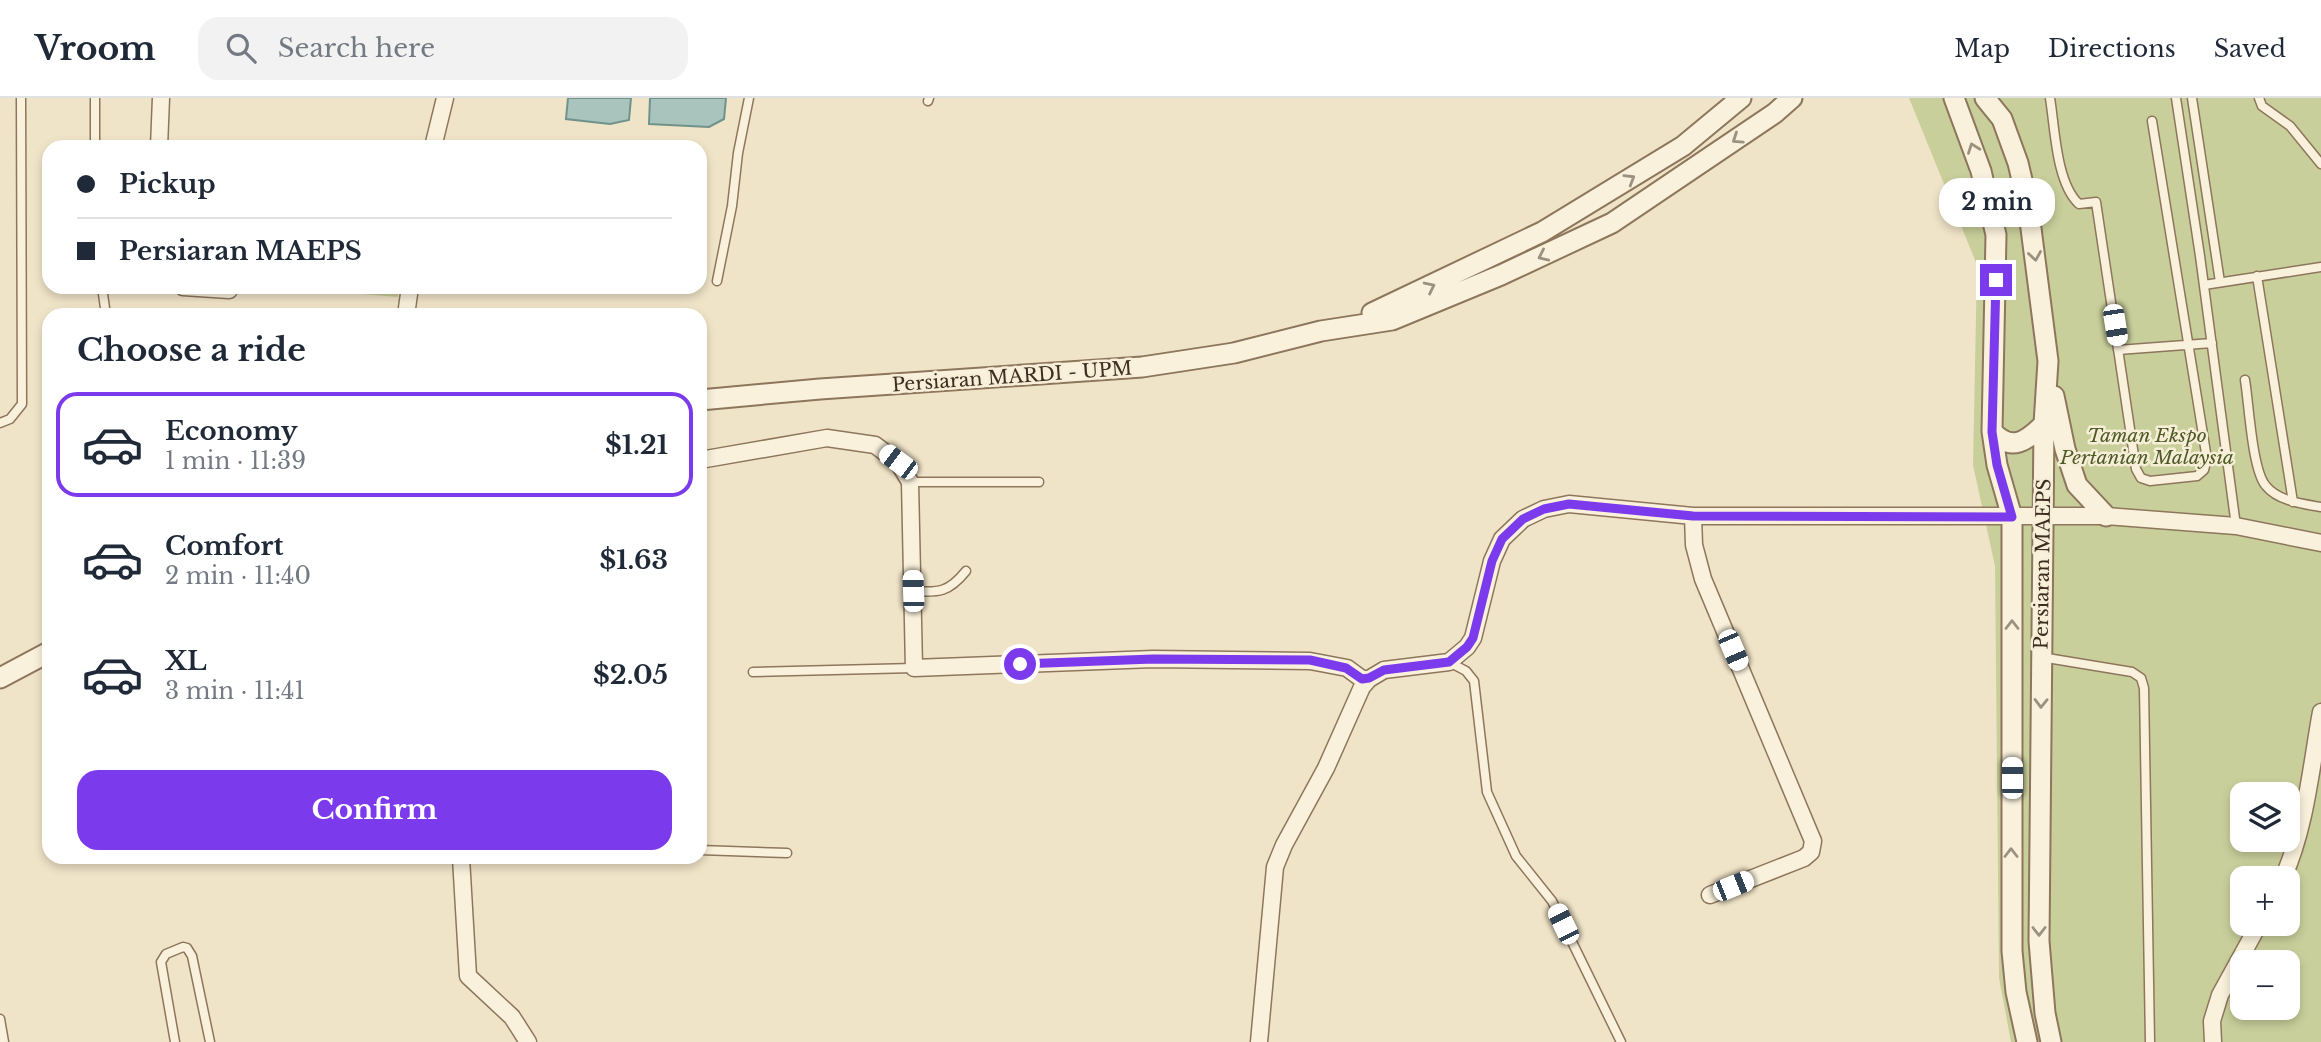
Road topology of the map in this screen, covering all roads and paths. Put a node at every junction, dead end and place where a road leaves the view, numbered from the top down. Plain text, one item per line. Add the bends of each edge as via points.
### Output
1 (21, 98) edge
2 (95, 98) edge
3 (162, 98) edge
4 (445, 98) edge
5 (749, 98) edge
6 (1741, 98) edge
7 (1792, 98) edge
8 (1954, 98) edge
9 (1985, 98) edge
10 (1998, 98) edge
11 (2050, 98) edge
12 (2176, 98) edge
13 (2192, 98) edge
14 (2259, 98) edge
15 (2002, 119) junction
16 (2151, 121) dead end
17 (95, 140) edge
18 (159, 140) edge
19 (435, 140) edge
20 (2321, 164) edge
21 (2321, 267) edge
22 (2258, 276) junction
23 (717, 281) dead end
24 (2220, 282) junction
25 (2204, 285) junction
26 (1321, 331) junction
27 (2212, 343) junction
28 (2188, 346) junction
29 (2118, 350) junction
30 (2048, 360) junction
31 (2245, 380) dead end
32 (707, 399) edge
33 (0, 422) edge
34 (2044, 424) junction
35 (1992, 432) junction
36 (707, 459) edge
37 (910, 482) junction
38 (1040, 482) dead end
39 (2294, 502) junction
40 (2321, 507) edge
41 (1693, 516) junction
42 (2043, 516) junction
43 (2106, 516) junction
44 (2012, 517) junction
45 (2236, 526) junction
46 (2321, 543) edge
47 (966, 571) dead end
48 (913, 591) junction
49 (42, 656) edge
50 (2041, 657) junction
51 (1449, 662) junction
52 (914, 668) junction
53 (753, 672) dead end
54 (1357, 674) junction
55 (0, 678) edge
56 (2321, 712) edge
57 (707, 850) edge
58 (788, 853) dead end
59 (461, 864) edge
60 (2289, 866) edge
61 (1710, 895) dead end
62 (2252, 936) edge
63 (0, 1018) edge
64 (4, 1042) edge
65 (175, 1042) edge
66 (210, 1042) edge
67 (528, 1042) edge
68 (1259, 1042) edge
69 (1621, 1042) edge
70 (2027, 1042) edge
71 (2051, 1042) edge
72 (2150, 1042) edge
73 (2213, 1042) edge

1 - 33 lane via 22,404
2 - 17 lane
3 - 18 street
4 - 19 street
5 - 23 lane
26 -> 6 street, Persiaran MARDI - UPM via 1385,309 1542,232 1684,146
7 -> 26 street, Persiaran MARDI - UPM via 1612,223 1392,320
35 -> 8 street, Persiaran MAEPS via 1996,235 1981,171
9 - 15 street, Persiaran MAEPS
10 - 15 street
11 - 29 lane via 2064,183 2079,204 2096,202
12 - 25 lane
13 - 24 lane
14 - 20 lane
15 -> 30 street, Persiaran MAEPS via 2028,205
16 - 28 lane
21 - 22 lane
22 - 24 lane
22 - 39 lane
24 - 25 lane
25 - 27 lane
26 - 32 street, Persiaran MARDI - UPM via 1234,353 1142,367
27 - 28 lane
27 - 45 lane
28 - 29 lane
28 - 29 lane via 2207,459 2204,470 2197,476 2150,481 2141,478 2136,469
30 - 34 street, Persiaran MAEPS
30 - 43 street via 2058,424 2077,485
31 - 39 lane via 2258,472 2266,487
34 - 35 street via 2017,444 1999,440
34 - 42 street, Persiaran MAEPS
35 - 44 street, Persiaran MAEPS
36 - 37 street via 827,438 876,445 898,462
37 - 38 lane
37 - 48 street
39 - 40 lane
41 - 44 street
41 - 51 street via 1569,504 1523,519 1502,539 1492,561 1473,638
41 - 61 street via 1694,545 1703,579 1813,841 1804,858
42 - 43 street
42 - 44 street
42 - 50 street, Persiaran MAEPS
43 - 45 street
70 -> 44 street, Persiaran MAEPS via 2012,951
45 - 46 street
47 - 48 lane via 953,587
48 - 52 street
49 - 55 street
50 -> 71 street, Persiaran MAEPS via 2039,942
50 - 72 lane via 2132,672 2141,678 2144,688
51 - 54 street
51 - 69 lane via 1474,681 1487,792 1510,843 1552,901
52 - 53 lane
52 - 54 street via 1153,659 1310,660
54 - 68 street via 1362,687 1275,867
56 - 60 street
57 - 58 lane
59 - 67 street via 468,976 512,1017
62 - 73 street via 2220,995 2212,1021
63 - 64 lane
65 - 66 lane via 162,962 166,954 183,947 192,956

